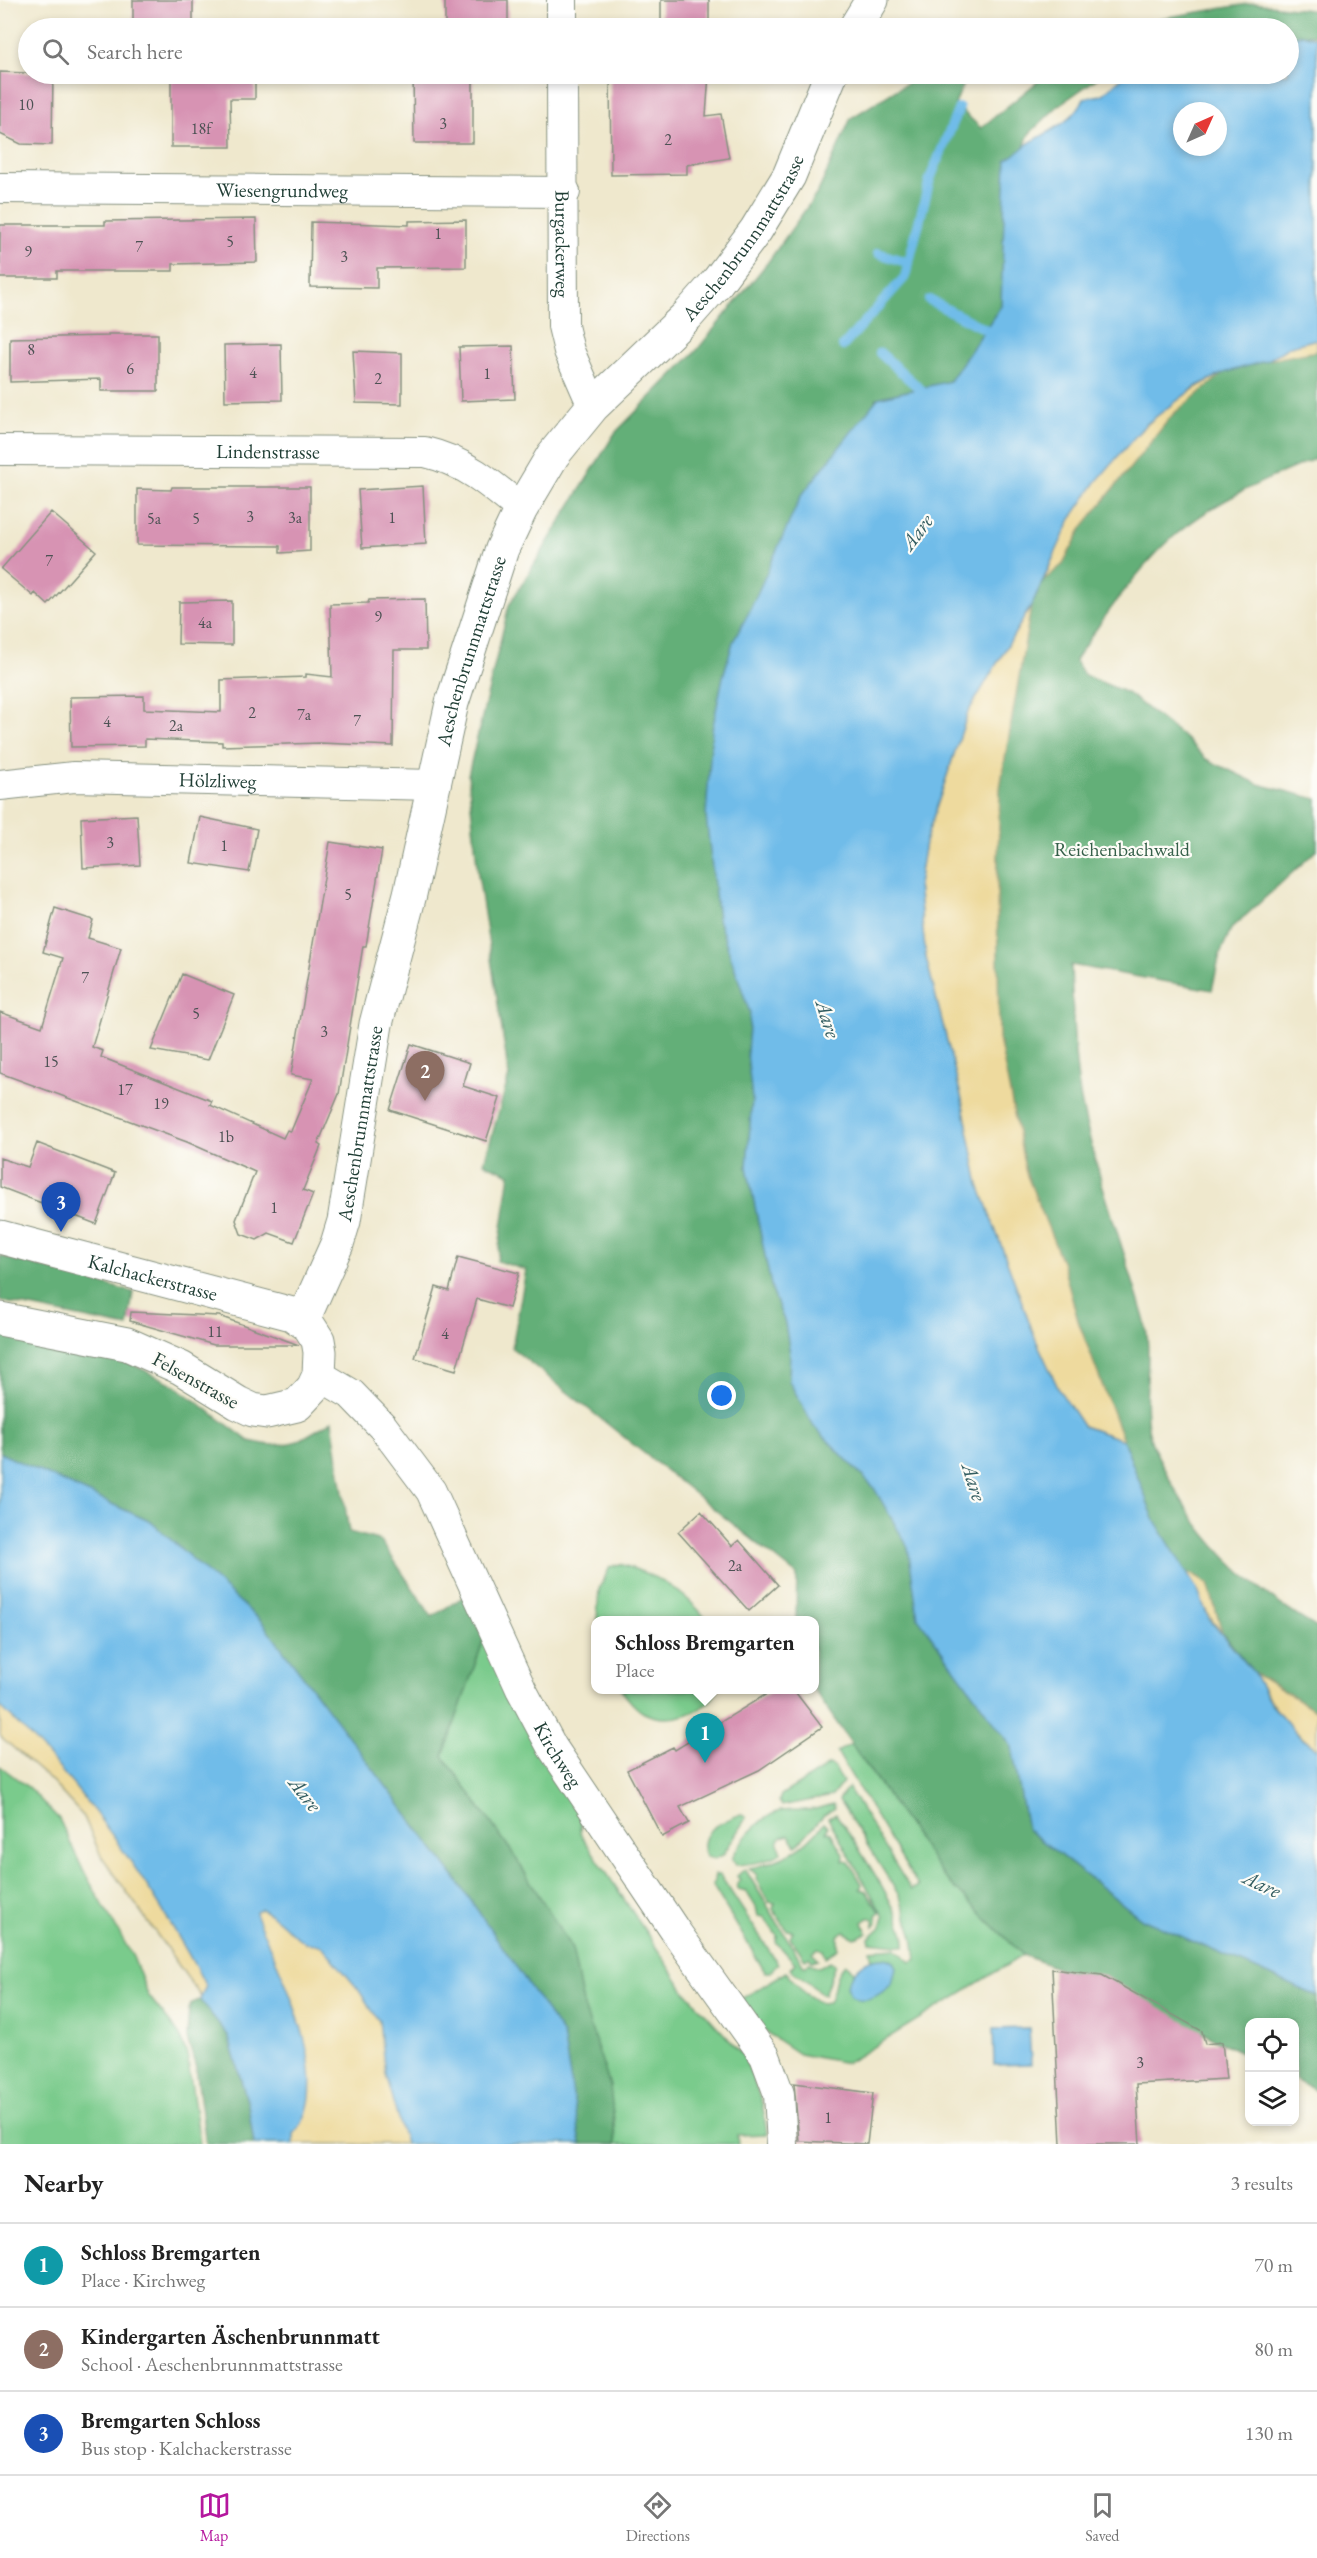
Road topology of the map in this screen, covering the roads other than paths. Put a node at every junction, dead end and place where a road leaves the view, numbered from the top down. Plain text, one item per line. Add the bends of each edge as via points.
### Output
1 (562, 0) edge
2 (872, 0) edge
3 (562, 18) edge
4 (861, 18) edge
5 (562, 84) edge
6 (827, 84) edge
7 (0, 188) edge
8 (565, 192) junction
9 (593, 406) junction
10 (0, 450) edge
11 (521, 509) junction
12 (0, 785) edge
13 (435, 785) junction
14 (0, 1237) edge
15 (0, 1319) edge
16 (303, 1320) junction
17 (319, 1375) junction
18 (782, 2144) edge

1 - 3 street
2 - 4 street
5 - 8 street, Burgackerweg
6 - 9 street, Aeschenbrunnmattstrasse via 789,176 756,230 688,315
7 - 8 street, Wiesengrundweg
8 - 9 street, Burgackerweg via 563,326 568,351
9 - 11 street, Aeschenbrunnmattstrasse via 553,455
10 - 11 street, Lindenstrasse via 425,452 449,457 468,467
11 - 13 street, Aeschenbrunnmattstrasse via 477,620 452,703
12 - 13 street, Hölzliweg via 74,777
13 - 16 street, Aeschenbrunnmattstrasse via 376,1024 344,1221
14 - 16 street, Kalchackerstrasse via 260,1304
15 - 17 street, Felsenstrasse via 127,1344 181,1368 253,1410 277,1412 297,1405
16 - 17 street via 318,1340
17 - 18 street, Kirchweg via 351,1394 383,1427 431,1491 521,1689 552,1747 675,1932 765,2055 779,2094

